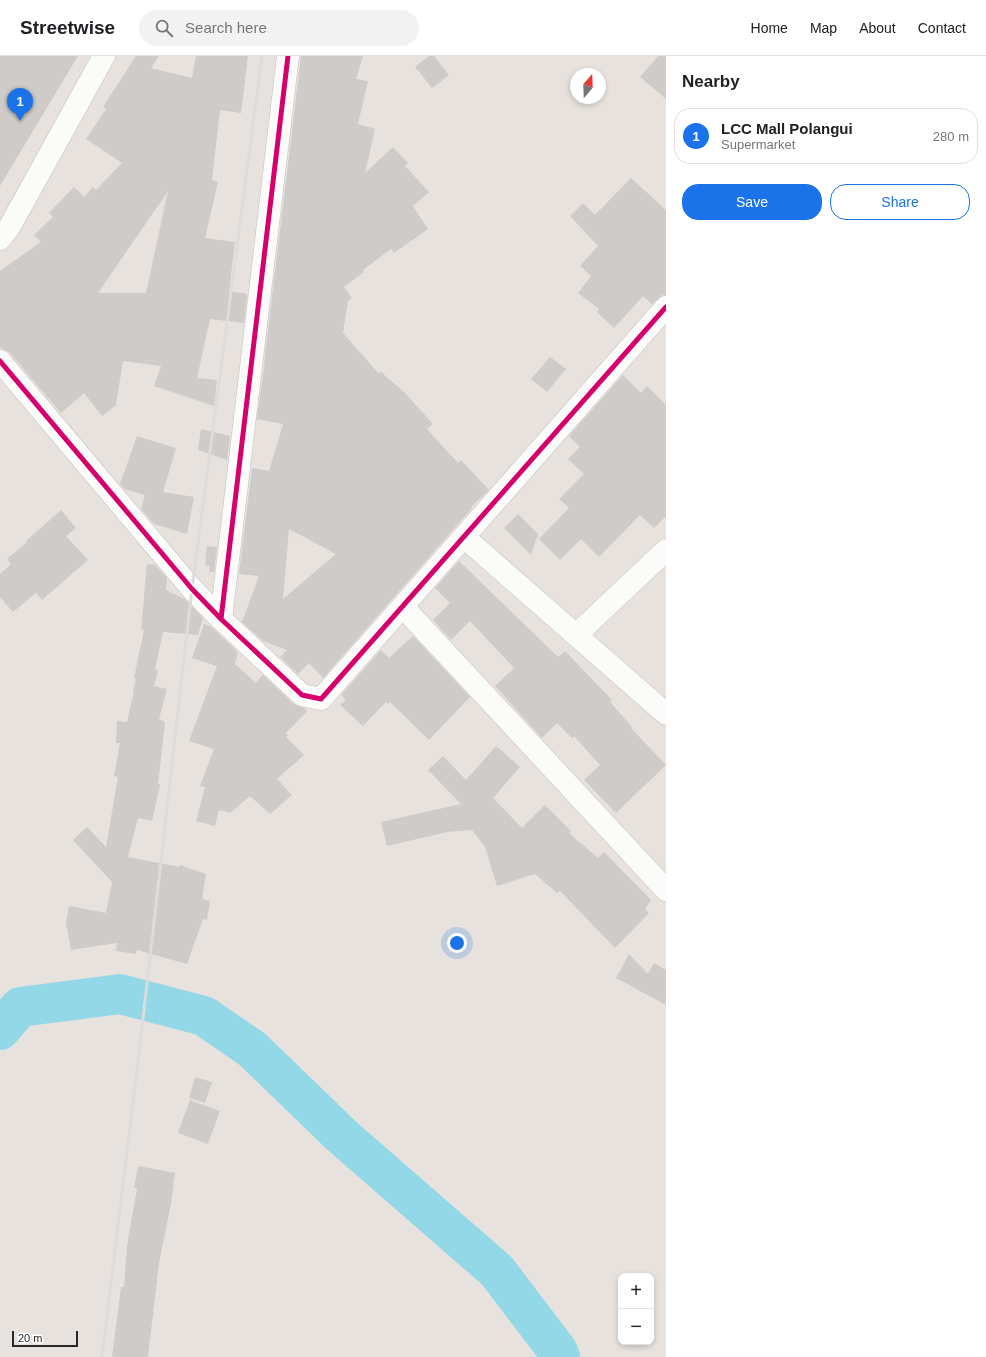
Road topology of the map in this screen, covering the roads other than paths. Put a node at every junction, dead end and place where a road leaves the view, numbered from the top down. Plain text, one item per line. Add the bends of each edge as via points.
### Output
1 (104, 56) edge
2 (288, 56) edge
3 (0, 239) edge
4 (666, 307) edge
5 (0, 361) edge
6 (464, 537) junction
7 (666, 550) edge
8 (403, 607) junction
9 (221, 619) junction
10 (576, 635) junction
11 (666, 714) edge
12 (666, 890) edge

1 - 3 street via 10,226
2 - 9 street
4 - 6 street
5 - 9 street via 192,589
6 - 8 street
6 - 10 street
7 - 10 street
8 - 9 street via 321,699 302,695
8 - 12 street
10 - 11 street

